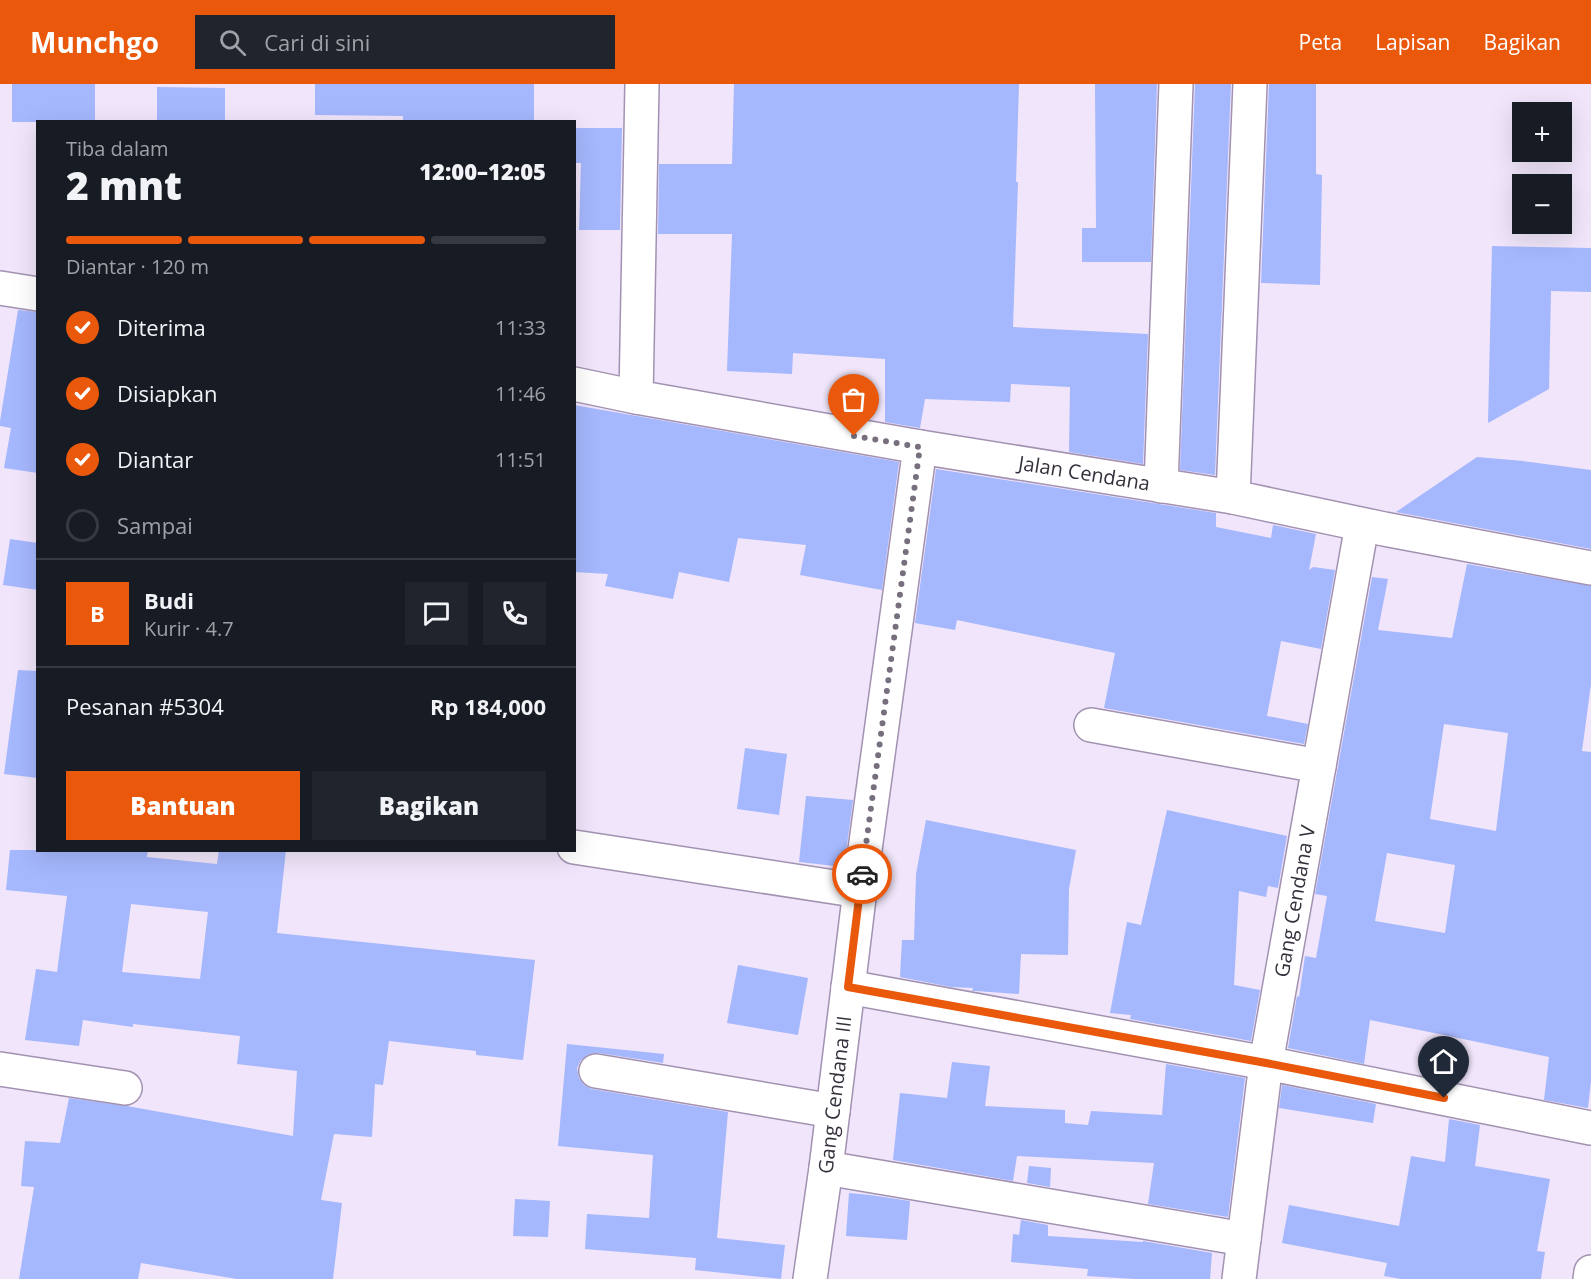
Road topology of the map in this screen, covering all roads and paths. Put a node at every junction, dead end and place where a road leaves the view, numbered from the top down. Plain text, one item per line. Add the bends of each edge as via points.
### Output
1 (642, 84) edge
2 (1176, 84) edge
3 (1251, 84) edge
4 (0, 288) edge
5 (36, 294) edge
6 (576, 384) edge
7 (636, 398) junction
8 (920, 447) junction
9 (1161, 486) junction
10 (1233, 496) junction
11 (1362, 525) junction
12 (1591, 568) edge
13 (1091, 725) dead end
14 (1319, 766) junction
15 (576, 847) edge
16 (860, 891) junction
17 (848, 987) junction
18 (1266, 1063) junction
19 (0, 1069) edge
20 (596, 1071) dead end
21 (125, 1088) dead end
22 (833, 1111) junction
23 (1591, 1128) edge
24 (826, 1168) junction
25 (1244, 1239) junction
26 (1591, 1272) edge
27 (810, 1279) edge
28 (1239, 1279) edge
29 (1590, 1279) edge

1 - 7 street
2 - 9 street
3 - 10 street
4 - 5 street
6 - 7 street, Jalan Cendana
7 - 8 street, Jalan Cendana
8 - 9 street, Jalan Cendana
8 - 16 street, Gang Cendana III
9 - 10 street, Jalan Cendana
10 - 11 street, Jalan Cendana
11 - 12 street, Jalan Cendana
11 - 14 street, Gang Cendana V
13 - 14 street
14 - 18 street, Gang Cendana V
15 - 16 street
16 - 17 street, Gang Cendana III
17 - 18 street
17 - 22 street, Gang Cendana III
18 - 23 street
18 - 25 street, Gang Cendana V
19 - 21 street
20 - 22 street
22 - 24 street, Gang Cendana III
24 - 25 street
24 - 27 street, Gang Cendana III
25 - 28 street, Gang Cendana V
26 - 29 street

